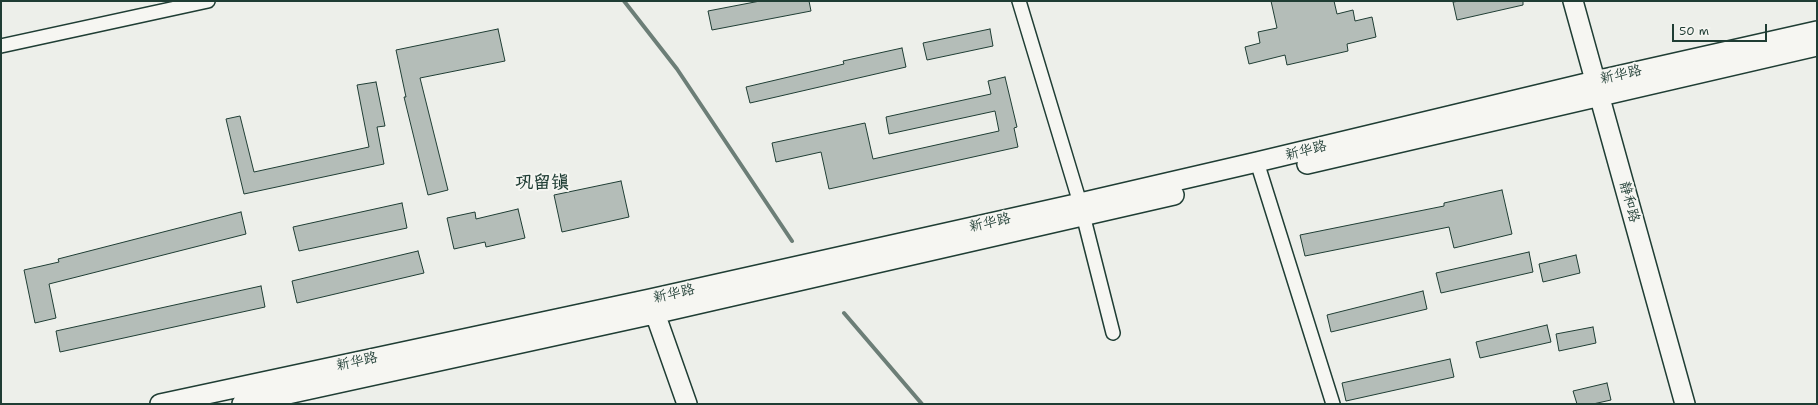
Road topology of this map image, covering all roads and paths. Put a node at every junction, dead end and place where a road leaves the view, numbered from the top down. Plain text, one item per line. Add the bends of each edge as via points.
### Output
1 (208, 1) edge
2 (1018, 1) edge
3 (1572, 1) edge
4 (1817, 31) edge
5 (1, 46) edge
6 (1817, 46) edge
7 (1597, 88) junction
8 (1259, 169) junction
9 (1082, 209) junction
10 (652, 307) junction
11 (1112, 333) dead end
12 (160, 404) edge
13 (242, 404) edge
14 (687, 404) edge
15 (1333, 404) edge
16 (1684, 404) edge

1 - 5 street
2 - 9 street
3 - 7 main road, 静和路
4 - 7 main road, 新华路
6 - 7 main road, 新华路
7 - 8 main road, 新华路
7 - 16 main road, 静和路
8 - 9 main road, 新华路
8 - 15 street
9 - 10 main road, 新华路
9 - 11 street
10 - 12 main road, 新华路
10 - 13 main road, 新华路
10 - 14 main road

